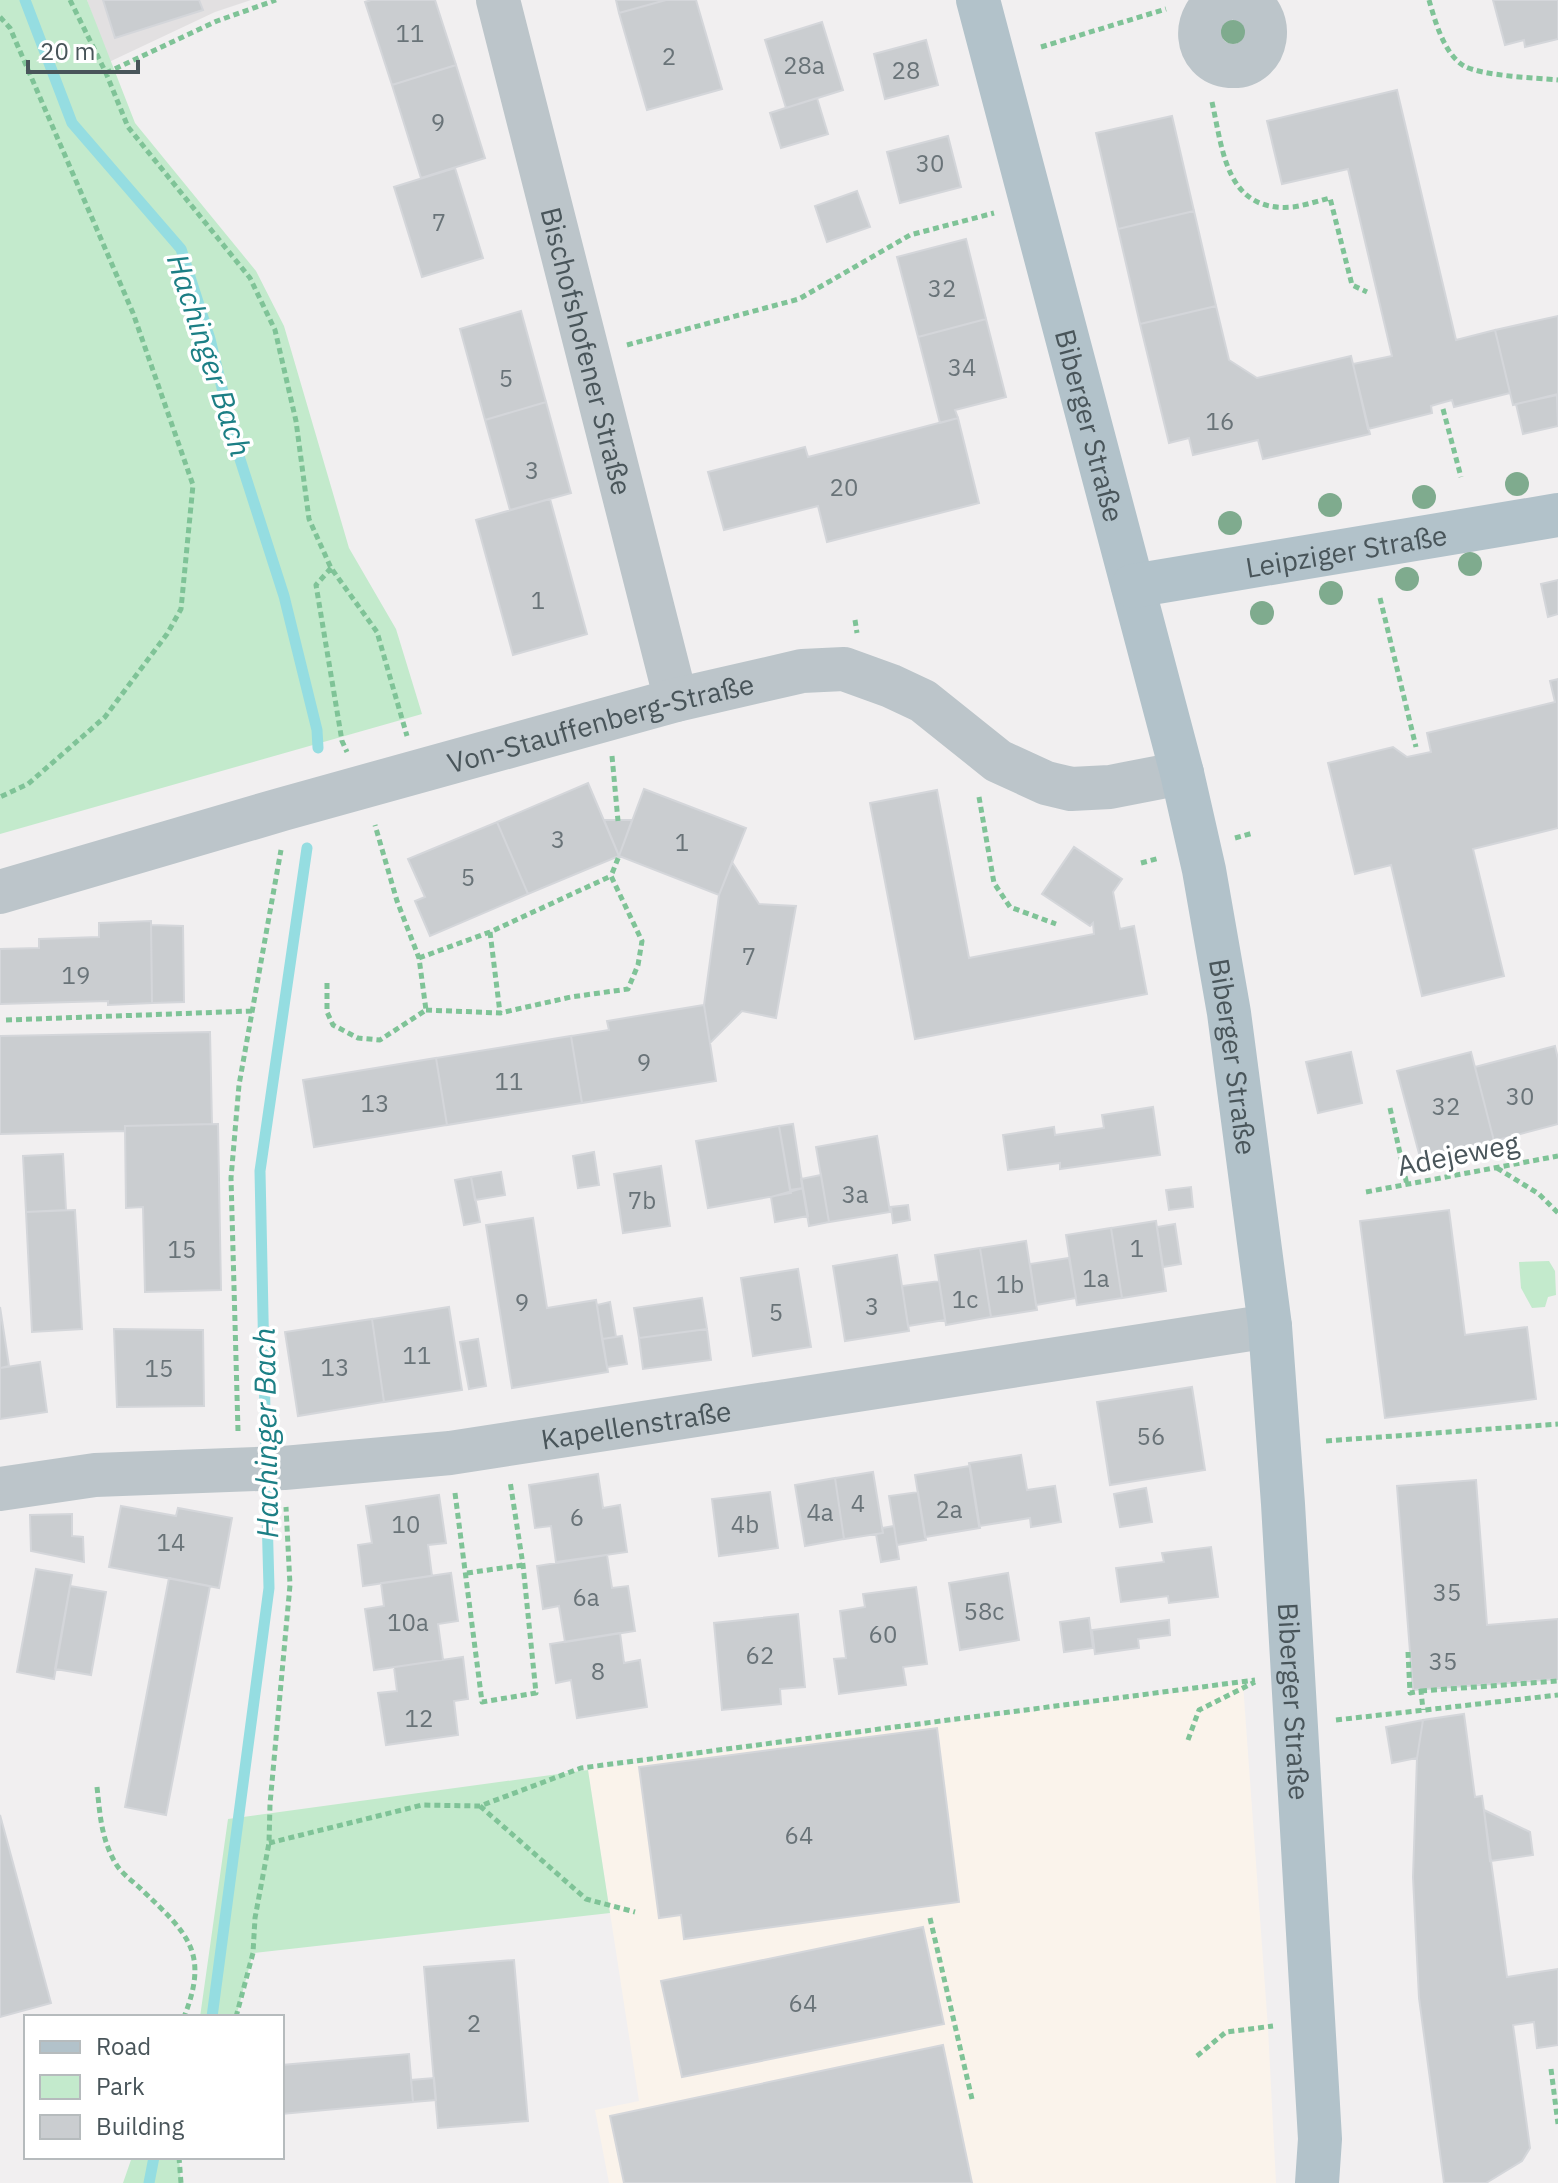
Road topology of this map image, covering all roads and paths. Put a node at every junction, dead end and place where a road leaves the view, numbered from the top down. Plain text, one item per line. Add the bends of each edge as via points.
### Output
1 (70, 0) edge
2 (276, 0) edge
3 (498, 0) edge
4 (978, 0) edge
5 (1429, 0) edge
6 (1236, 3) edge
7 (0, 17) edge
8 (1041, 47) dead end
9 (1213, 60) junction
10 (106, 73) junction
11 (1558, 80) edge
12 (963, 221) dead end
13 (1367, 292) dead end
14 (587, 356) junction
15 (1443, 409) dead end
16 (1461, 477) dead end
17 (1558, 515) edge
18 (331, 568) junction
19 (1133, 586) junction
20 (1380, 598) dead end
21 (676, 700) junction
22 (1416, 747) dead end
23 (612, 756) dead end
24 (998, 761) junction
25 (416, 772) junction
26 (1182, 773) junction
27 (363, 787) junction
28 (0, 797) edge
29 (283, 809) junction
30 (618, 821) dead end
31 (619, 856) dead end
32 (611, 876) junction
33 (0, 892) edge
34 (1056, 924) dead end
35 (490, 932) junction
36 (419, 958) junction
37 (327, 983) dead end
38 (426, 1010) junction
39 (252, 1011) junction
40 (500, 1013) junction
41 (6, 1020) dead end
42 (1390, 1108) dead end
43 (1558, 1156) edge
44 (1496, 1167) junction
45 (1407, 1185) junction
46 (1366, 1192) dead end
47 (1558, 1213) edge
48 (1270, 1326) junction
49 (1558, 1424) edge
50 (1326, 1441) dead end
51 (450, 1453) junction
52 (263, 1469) junction
53 (511, 1483) dead end
54 (0, 1489) edge
55 (523, 1565) junction
56 (467, 1573) junction
57 (1408, 1652) dead end
58 (1558, 1681) edge
59 (1421, 1691) junction
60 (1558, 1695) edge
61 (1423, 1710) junction
62 (1296, 1725) junction
63 (1188, 1740) dead end
64 (97, 1787) dead end
65 (480, 1806) junction
66 (269, 1843) junction
67 (635, 1912) dead end
68 (930, 1918) dead end
69 (185, 2015) edge
70 (237, 2015) edge
71 (1313, 2021) junction
72 (1197, 2056) dead end
73 (1551, 2069) dead end
74 (972, 2099) dead end
75 (1558, 2124) edge
76 (1320, 2139) junction
77 (179, 2159) edge
78 (181, 2183) edge
79 (1317, 2183) edge
80 (1330, 2183) edge

1 - 10 path
2 - 10 path
3 - 14 street, Bischofshofener Straße
4 - 19 main road, Biberger Straße
5 - 11 path via 1447,48 1464,66
6 - 8 path via 1171,7
6 - 9 street via 1199,27 1202,46
6 - 9 street via 1263,16 1267,34 1261,51 1248,62 1230,66
7 - 28 path via 10,28 133,313 193,485 181,609 167,634 105,717 28,784
9 - 13 path via 1207,82 1226,169 1243,193 1262,204 1292,207 1330,198 1352,285
10 - 18 path via 128,127 250,278 275,330 296,421 309,519
12 - 14 path via 910,235 799,299
14 - 21 street, Bischofshofener Straße
15 - 16 path
17 - 19 main road, Leipziger Straße
18 - 25 path via 377,632
18 - 27 path via 316,585 342,741
19 - 26 main road, Biberger Straße
20 - 22 path
21 - 24 street, Von-Stauffenberg-Straße via 802,671 844,669 923,701
21 - 25 street, Von-Stauffenberg-Straße
23 - 30 path
24 - 26 street, Von-Stauffenberg-Straße via 1071,789
24 - 34 path via 978,795 994,883 1010,907
25 - 27 street, Von-Stauffenberg-Straße
26 - 48 main road, Biberger Straße via 1229,1013
27 - 29 street, Von-Stauffenberg-Straße
27 - 36 path
29 - 33 street, Von-Stauffenberg-Straße
29 - 39 path via 280,860
31 - 32 path
32 - 35 path
32 - 40 path via 642,941 628,989
35 - 36 path
35 - 40 path
36 - 38 path
37 - 38 path via 327,1012 333,1025 358,1038 380,1040
38 - 40 path
39 - 41 path
39 - 52 path via 231,1178
42 - 45 path
43 - 44 path, Adejeweg
44 - 45 path, Adejeweg
44 - 47 path
45 - 46 path, Adejeweg
48 - 51 street, Kapellenstraße
48 - 62 main road, Biberger Straße
49 - 50 path
51 - 52 street, Kapellenstraße
51 - 56 path
52 - 54 street, Kapellenstraße via 95,1475
52 - 66 path via 290,1585
53 - 55 path
55 - 56 path
55 - 56 path via 536,1693 482,1702
57 - 59 path via 1410,1693
58 - 59 path
59 - 61 path
60 - 61 path
61 - 62 path
62 - 71 main road, Biberger Straße
63 - 65 path via 1199,1710 1262,1679 581,1768
64 - 69 path via 103,1836 118,1866 184,1931 196,1963
65 - 66 path via 422,1805
65 - 67 path via 586,1899
66 - 70 path via 253,1953
68 - 74 path
71 - 72 path via 1226,2032
71 - 76 main road, Biberger Straße
73 - 75 path
76 - 79 main road, Biberger Straße
76 - 80 main road, Biberger Straße
77 - 78 path

